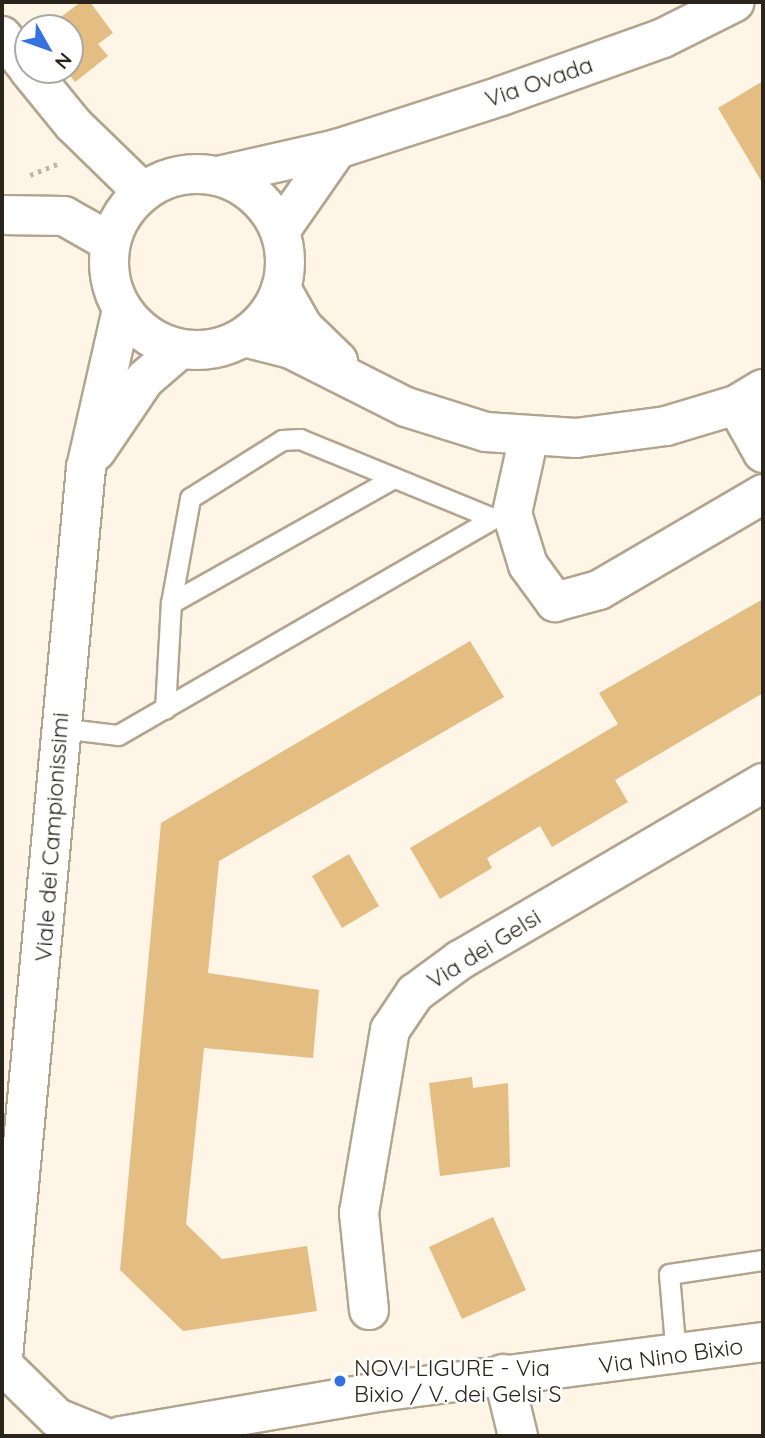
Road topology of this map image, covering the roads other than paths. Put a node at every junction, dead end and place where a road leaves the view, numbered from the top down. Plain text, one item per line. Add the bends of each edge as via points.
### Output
1 (719, 6) edge
2 (2, 36) edge
3 (14, 51) edge
4 (41, 84) edge
5 (337, 149) junction
6 (218, 176) junction
7 (143, 192) junction
8 (2, 215) edge
9 (280, 231) junction
10 (110, 242) junction
11 (281, 288) junction
12 (122, 310) junction
13 (244, 337) junction
14 (180, 349) junction
15 (359, 381) junction
16 (750, 397) edge
17 (529, 436) junction
18 (763, 453) edge
19 (86, 468) junction
20 (390, 480) junction
21 (763, 494) edge
22 (501, 515) junction
23 (171, 603) junction
24 (165, 709) junction
25 (60, 728) junction
26 (763, 783) edge
27 (763, 1260) edge
28 (369, 1310) dead end
29 (763, 1342) edge
30 (676, 1356) junction
31 (2, 1367) edge
32 (503, 1374) junction
33 (102, 1436) edge
34 (121, 1436) edge
35 (518, 1436) edge

1 - 5 street, Via Ovada via 551,78
2 - 3 street
4 - 7 street via 73,124
5 - 6 street, Via Ovada
5 - 9 street
6 - 7 street via 191,174
6 - 9 street via 266,206
7 - 10 street via 122,215
8 - 10 street via 64,216
9 - 11 street
10 - 12 street via 108,266
11 - 13 street via 267,316
11 - 15 street via 303,327
12 - 14 street via 158,342
12 - 19 street, Viale dei Campionissimi
13 - 14 street via 214,349
13 - 15 street via 291,349
14 - 19 street via 145,379
15 - 17 street via 446,421
16 - 17 street via 666,426 576,438
16 - 18 street
17 - 22 street
19 - 25 street, Viale dei Campionissimi
20 - 22 lane
20 - 23 lane
20 - 23 lane via 300,439 282,440 190,498
21 - 22 street via 599,590 555,601 528,565
22 - 24 lane
23 - 24 lane
24 - 25 lane via 118,735
25 - 31 street, Viale dei Campionissimi
26 - 28 street, Via dei Gelsi via 460,960 415,993 390,1030 359,1213
27 - 30 lane via 668,1274
29 - 30 street, Via Nino Bixio
30 - 32 street, Via Nino Bixio
31 - 33 street via 57,1418
32 - 34 street, Via Nino Bixio
32 - 35 street

